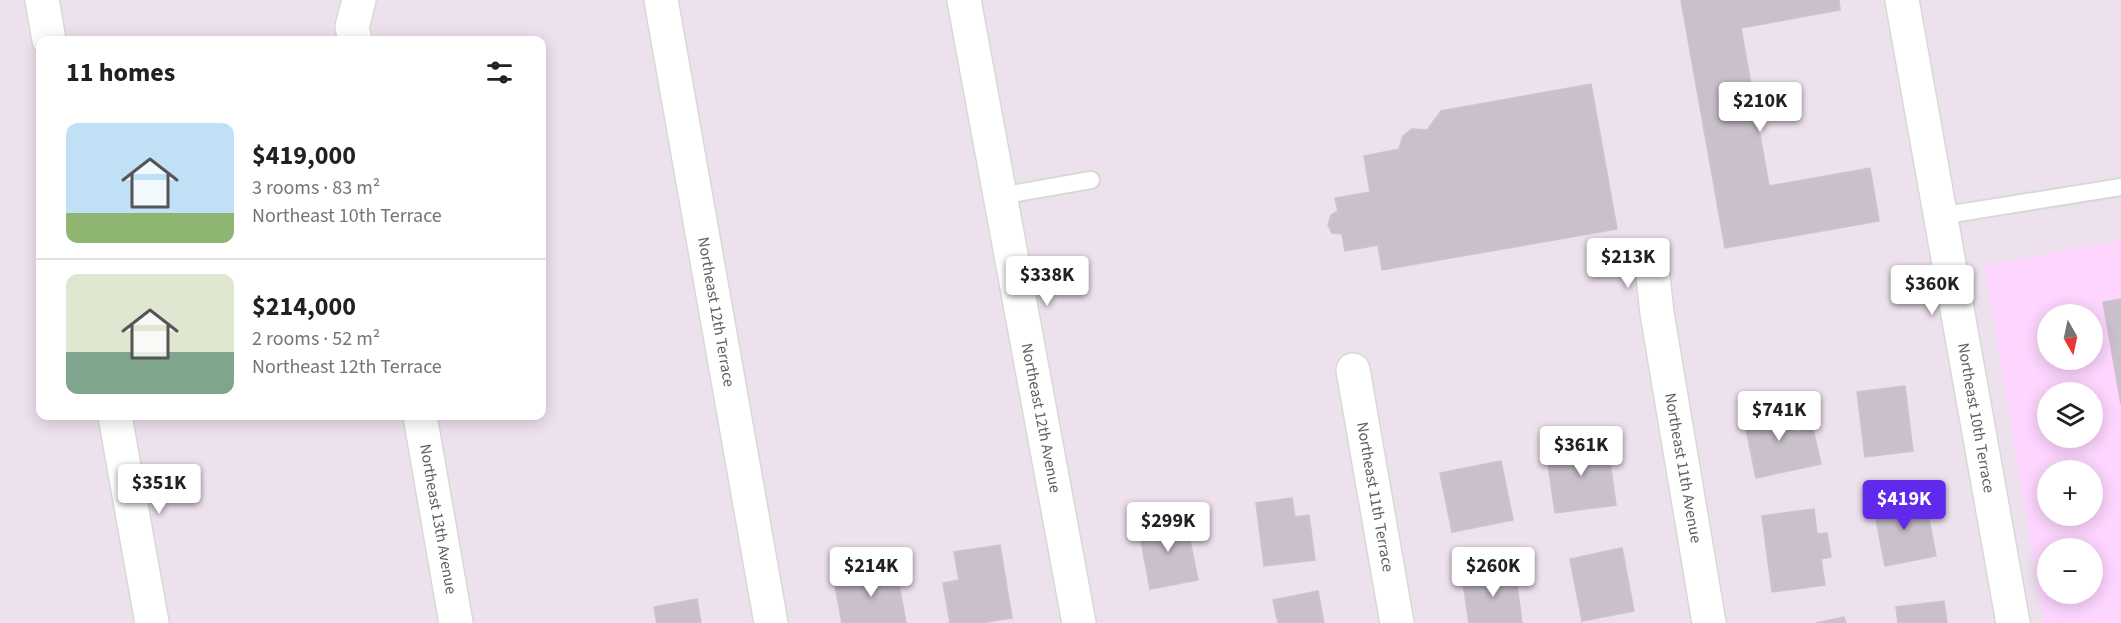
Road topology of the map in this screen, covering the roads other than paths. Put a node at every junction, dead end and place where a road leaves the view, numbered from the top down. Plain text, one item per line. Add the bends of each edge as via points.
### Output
1 (42, 0) edge
2 (359, 0) edge
3 (662, 0) edge
4 (964, 0) edge
5 (1902, 0) edge
6 (48, 36) edge
7 (354, 36) edge
8 (1091, 180) dead end
9 (2121, 187) edge
10 (1000, 196) junction
11 (1940, 216) junction
12 (1651, 259) dead end
13 (1353, 370) dead end
14 (116, 420) edge
15 (421, 420) edge
16 (152, 623) edge
17 (456, 623) edge
18 (771, 623) edge
19 (1080, 623) edge
20 (1397, 623) edge
21 (1709, 623) edge
22 (2013, 623) edge

1 - 6 street
2 - 7 street via 352,27
3 - 18 street, Northeast 12th Terrace
4 - 10 street, Northeast 12th Avenue
5 - 11 street, Northeast 10th Terrace
8 - 10 lane
9 - 11 lane
10 - 19 street, Northeast 12th Avenue
11 - 22 street, Northeast 10th Terrace
12 - 21 street, Northeast 11th Avenue
13 - 20 street, Northeast 11th Terrace
14 - 16 street
15 - 17 street, Northeast 13th Avenue

